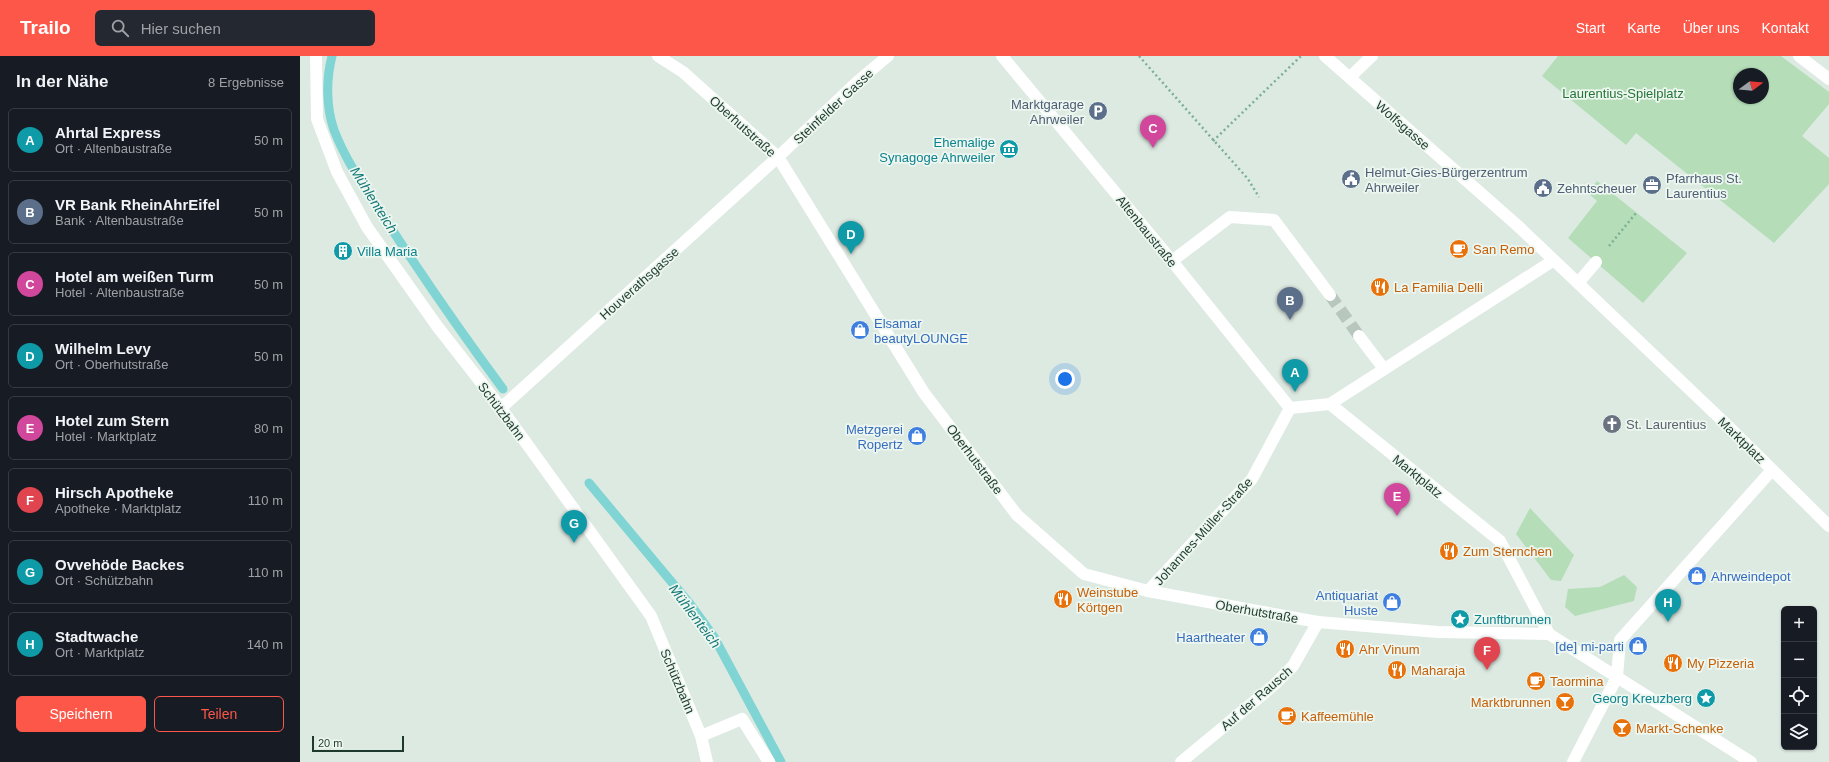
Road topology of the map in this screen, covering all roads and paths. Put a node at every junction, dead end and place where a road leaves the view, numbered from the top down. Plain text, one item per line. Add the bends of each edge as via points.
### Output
1 (316, 56) edge
2 (658, 56) edge
3 (888, 56) edge
4 (1002, 56) edge
5 (1139, 56) edge
6 (1302, 56) edge
7 (1325, 56) edge
8 (1372, 56) edge
9 (1799, 56) edge
10 (1350, 77) junction
11 (1829, 79) edge
12 (1213, 141) junction
13 (778, 157) junction
14 (1636, 213) dead end
15 (1274, 220) junction
16 (1518, 226) joint
17 (1554, 260) junction
18 (1172, 261) junction
19 (1596, 262) joint
20 (1578, 283) junction
21 (1330, 295) tunnel mouth
22 (1359, 336) tunnel mouth
23 (1384, 369) junction
24 (1330, 404) junction
25 (501, 408) junction
26 (1290, 408) junction
27 (1772, 470) junction
28 (1829, 526) edge
29 (1148, 591) junction
30 (1318, 622) junction
31 (1549, 634) junction
32 (1617, 678) junction
33 (701, 736) junction
34 (707, 762) edge
35 (770, 762) edge
36 (1181, 762) edge
37 (1573, 762) edge
38 (1751, 762) edge

1 - 25 street, Schützbahn via 317,119 337,172 367,227 437,326
2 - 13 street, Oberhutstraße via 682,72
3 - 13 street, Steinfelder Gasse
4 - 18 street, Altenbaustraße
5 - 12 path
6 - 12 path
7 - 10 street, Wolfsgasse
8 - 10 street
9 - 11 street
10 - 16 street, Wolfsgasse
12 - 15 path via 1248,179
13 - 25 street, Houverathsgasse
13 - 29 street, Oberhutstraße via 924,393 1018,515 1084,574
14 - 19 path
15 - 18 street via 1230,216
15 - 21 street
16 - 17 street, Marktplatz
17 - 20 street, Marktplatz
17 - 23 street
18 - 26 street, Altenbaustraße
19 - 20 street
20 - 27 street, Marktplatz
22 - 23 street
23 - 24 street
24 - 26 street
24 - 31 street, Marktplatz via 1500,542
25 - 33 street, Schützbahn via 651,616
26 - 29 street, Johannes-Müller-Straße via 1252,479
27 - 28 street
27 - 32 street, Marktplatz via 1620,640
29 - 30 street, Oberhutstraße
30 - 31 street, Oberhutstraße via 1438,632
30 - 36 street, Auf der Rausch via 1293,666 1274,685
31 - 32 street, Marktplatz
32 - 37 street
32 - 38 street, Marktplatz
33 - 34 street, Schützbahn
33 - 35 street via 742,720

